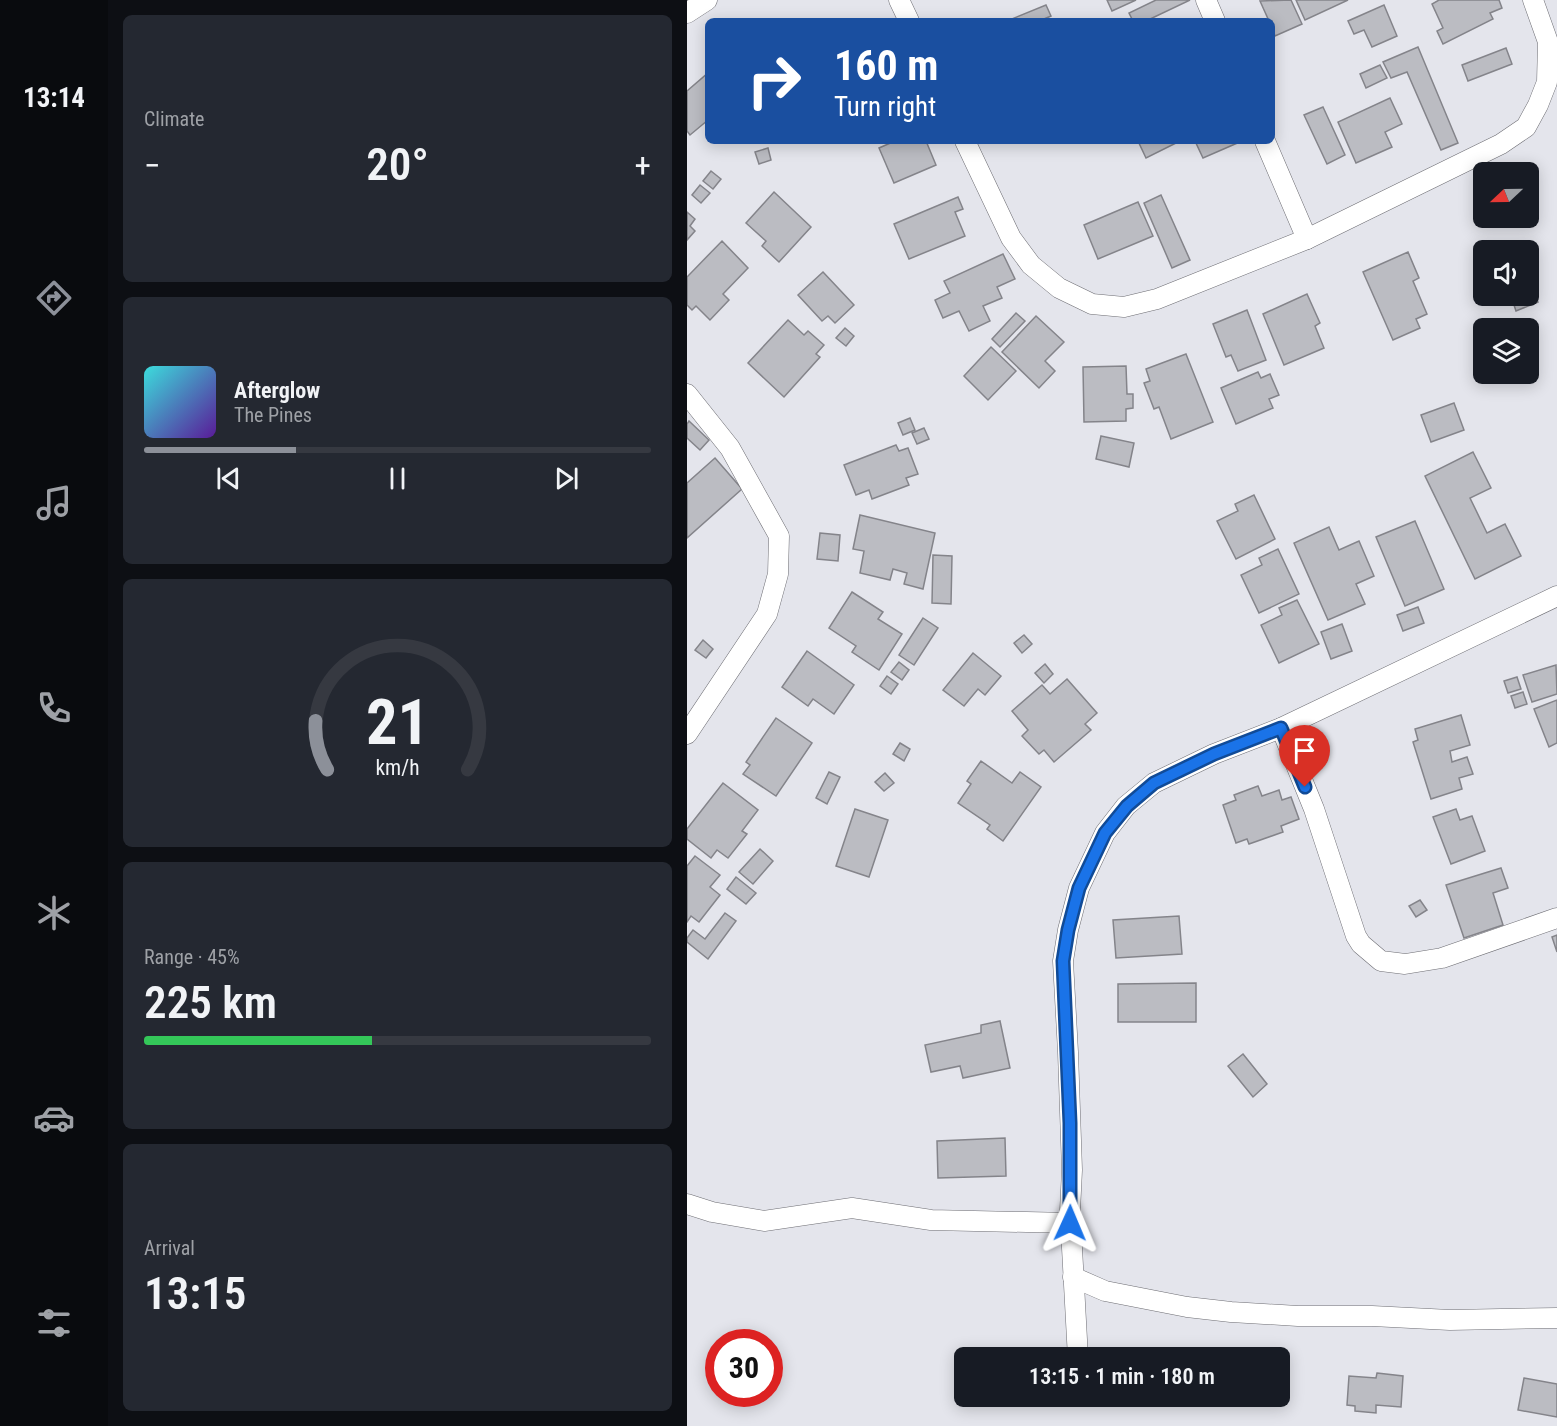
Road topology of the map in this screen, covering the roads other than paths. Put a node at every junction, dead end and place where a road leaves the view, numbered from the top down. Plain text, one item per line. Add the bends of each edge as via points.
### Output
1 (707, 0) edge
2 (899, 0) edge
3 (1206, 0) edge
4 (1533, 0) edge
5 (687, 13) edge
6 (908, 18) edge
7 (1214, 18) edge
8 (967, 144) edge
9 (1266, 144) edge
10 (1307, 239) junction
11 (687, 394) edge
12 (1557, 596) edge
13 (1281, 728) junction
14 (687, 734) edge
15 (1557, 918) edge
16 (687, 1204) edge
17 (1070, 1223) junction
18 (1073, 1277) junction
19 (1557, 1317) edge
20 (1077, 1347) edge

1 - 5 street
2 - 6 street
3 - 7 street
4 - 10 street via 1548,42 1547,82 1526,127 1501,144
8 - 10 street via 1011,238 1031,265 1059,288 1092,304 1124,307 1157,299
9 - 10 street
11 - 14 street via 730,448 779,536 778,574 767,614
12 - 13 street
13 - 15 street via 1314,809 1356,936 1381,961 1405,964 1442,958
13 - 17 street via 1154,783 1127,806 1105,833 1079,888 1063,961
16 - 17 street via 763,1221 852,1208 931,1220
17 - 18 street
18 - 19 street via 1105,1291 1231,1312 1450,1320
18 - 20 street

